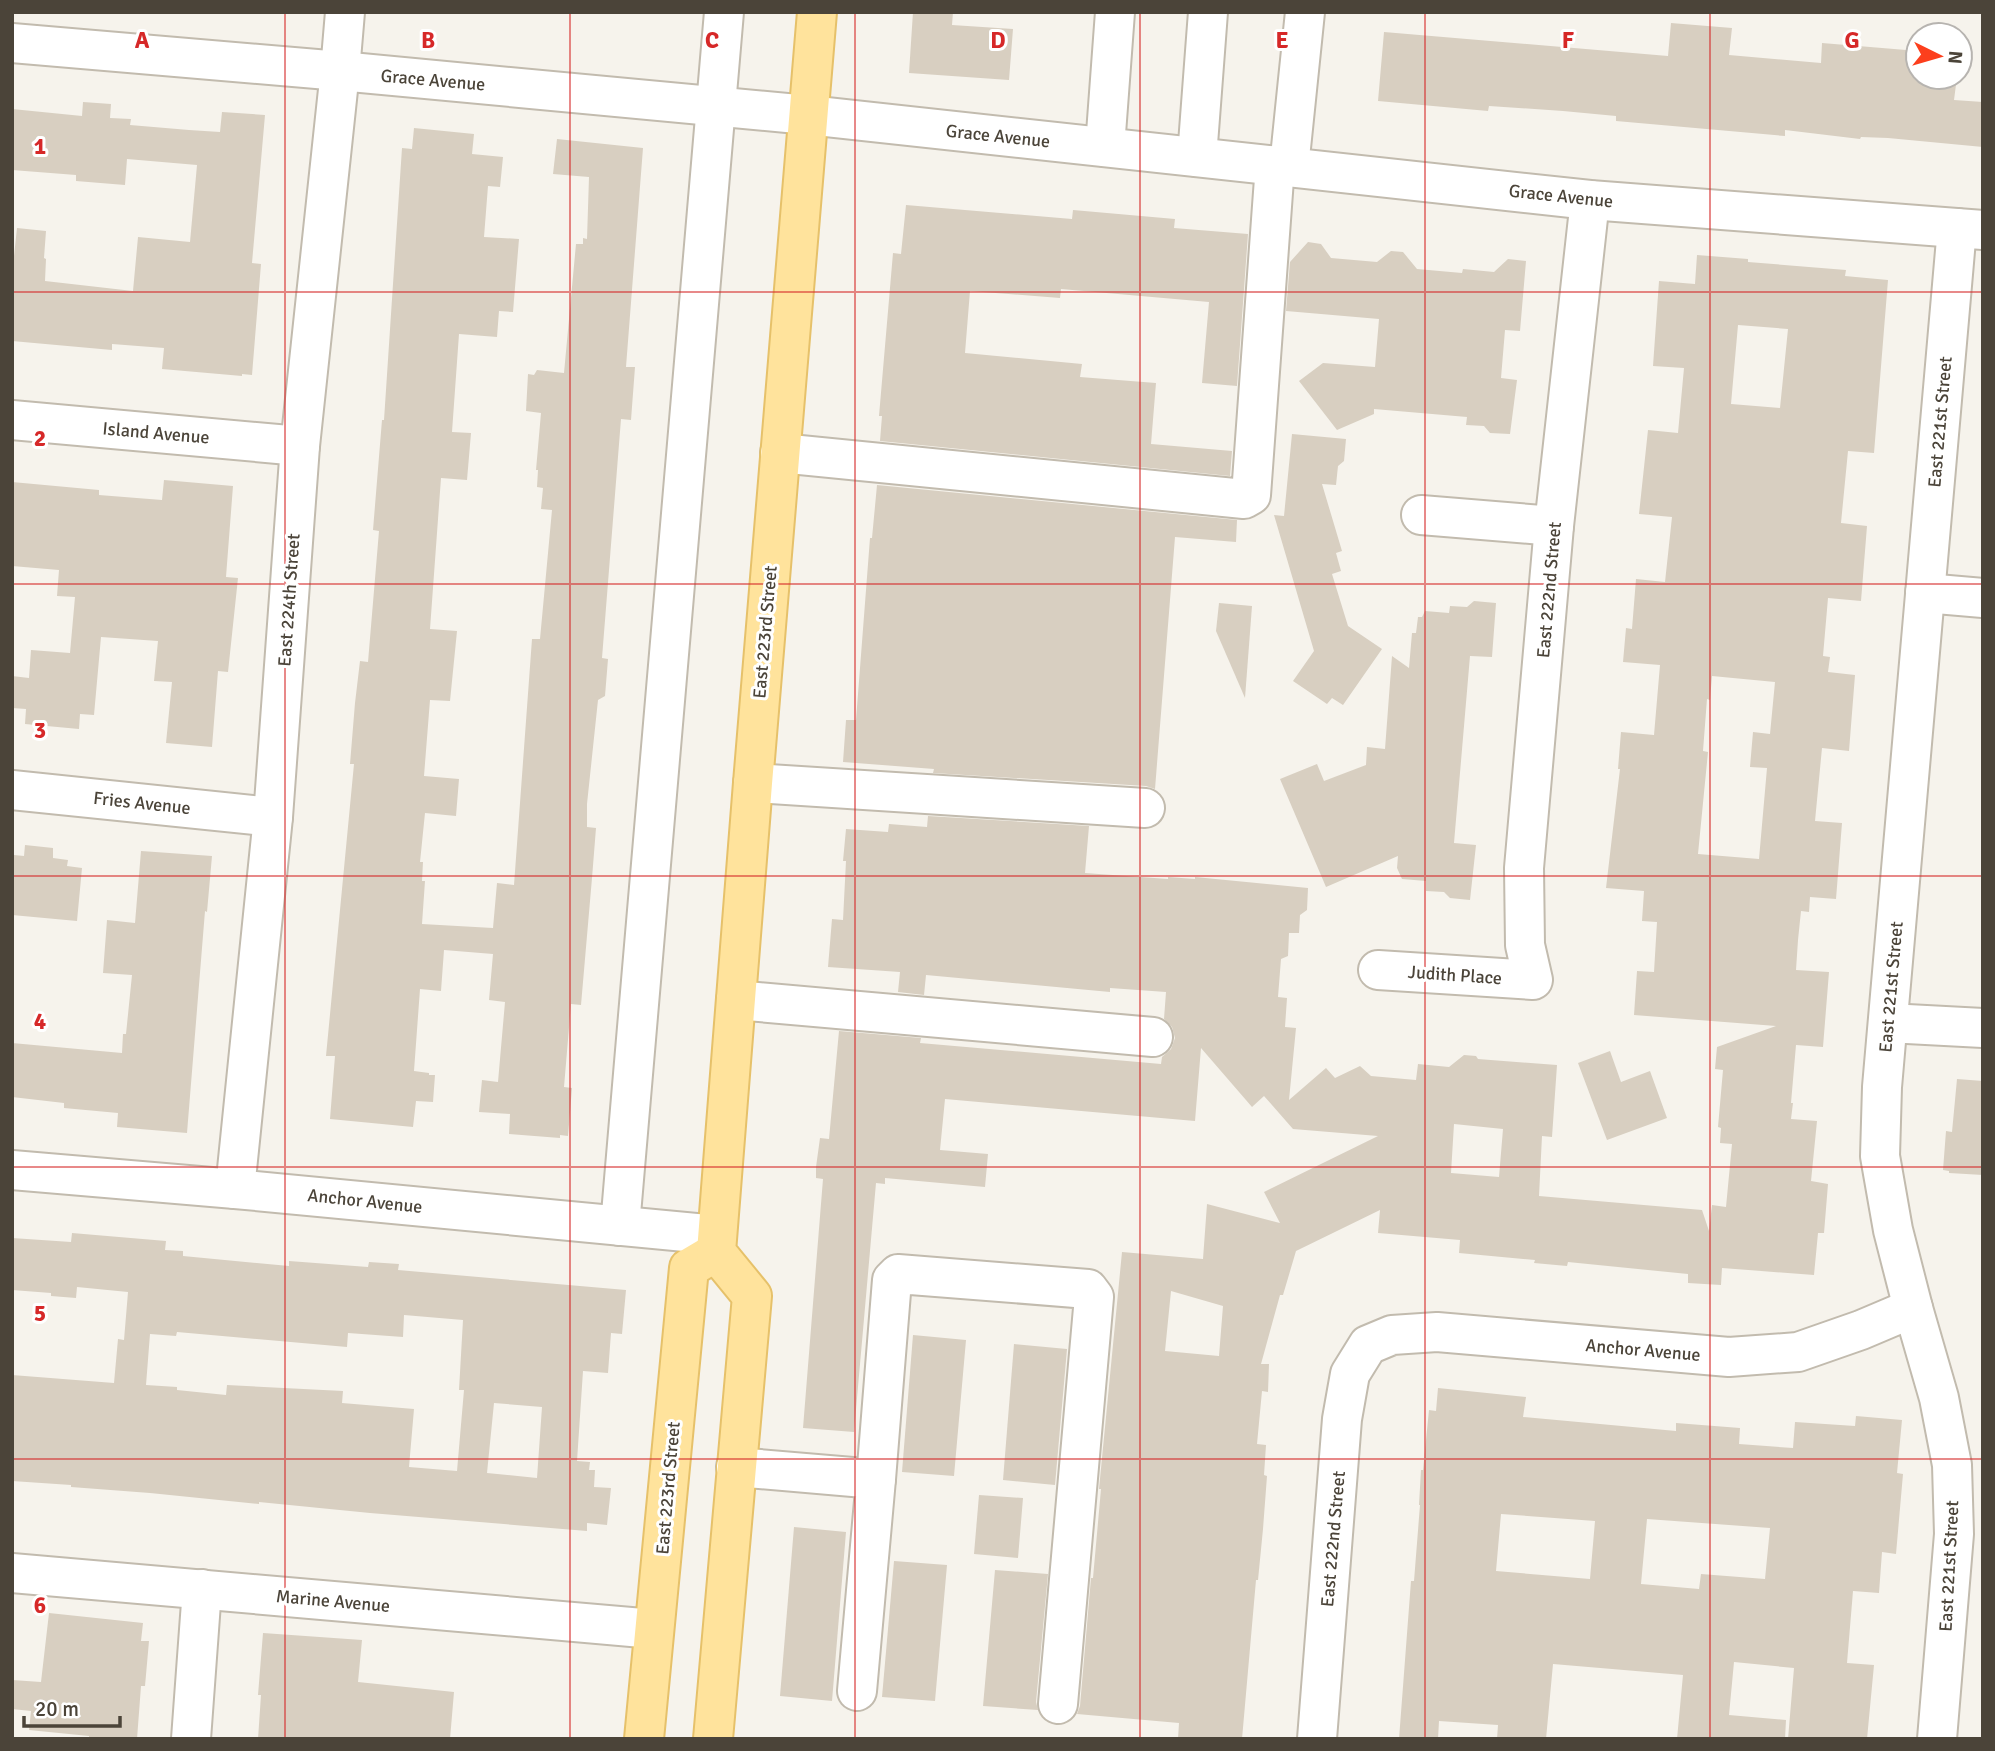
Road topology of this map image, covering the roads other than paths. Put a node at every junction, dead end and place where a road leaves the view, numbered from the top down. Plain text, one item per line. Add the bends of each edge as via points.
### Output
1 (345, 12) edge
2 (724, 12) edge
3 (817, 12) edge
4 (1115, 12) edge
5 (1208, 12) edge
6 (1305, 12) edge
7 (12, 43) edge
8 (340, 71) junction
9 (716, 107) junction
10 (808, 115) junction
11 (1105, 147) junction
12 (1197, 157) junction
13 (1282, 166) junction
14 (1590, 200) junction
15 (1970, 229) edge
16 (12, 420) edge
17 (300, 446) junction
18 (780, 453) junction
19 (1421, 515) dead end
20 (1554, 526) junction
21 (1926, 593) junction
22 (1983, 598) edge
23 (752, 783) junction
24 (12, 790) edge
25 (1145, 808) dead end
26 (273, 817) junction
27 (1378, 970) dead end
28 (1533, 980) joint
29 (736, 1000) junction
30 (1888, 1023) junction
31 (1983, 1028) edge
32 (1153, 1037) dead end
33 (12, 1170) edge
34 (235, 1189) junction
35 (620, 1226) junction
36 (717, 1244) junction
37 (1913, 1308) junction
38 (1368, 1345) joint
39 (736, 1467) junction
40 (876, 1479) junction
41 (12, 1573) edge
42 (202, 1590) junction
43 (654, 1629) junction
44 (857, 1691) dead end
45 (1058, 1704) dead end
46 (191, 1739) edge
47 (644, 1739) edge
48 (713, 1739) edge
49 (1317, 1739) edge
50 (1937, 1739) edge

1 - 8 street, East 224th Street
2 - 9 street
3 - 10 main road, East 223rd Street
4 - 11 street
5 - 12 street
6 - 13 street
7 - 8 street, Grace Avenue
8 - 9 street, Grace Avenue
8 - 17 street, East 224th Street
9 - 10 street, Grace Avenue
9 - 35 street
10 - 11 street, Grace Avenue
10 - 18 main road, East 223rd Street
11 - 12 street, Grace Avenue
12 - 13 street, Grace Avenue
13 - 14 street, Grace Avenue
13 - 18 street via 1251,495 1244,499
14 - 15 street, Grace Avenue
14 - 20 street, East 222nd Street
15 - 21 street, East 221st Street
16 - 17 street, Island Avenue
17 - 26 street, East 224th Street
18 - 23 main road, East 223rd Street
19 - 20 street
20 - 28 street, East 222nd Street via 1524,868 1525,945
21 - 22 street
21 - 30 street, East 221st Street
23 - 25 street
23 - 29 main road, East 223rd Street
24 - 26 street, Fries Avenue
26 - 34 street, East 224th Street
27 - 28 street, Judith Place
29 - 32 street
29 - 36 main road, East 223rd Street
30 - 31 street
30 - 37 street, East 221st Street via 1880,1156
33 - 34 street, Anchor Avenue
34 - 35 street, Anchor Avenue
35 - 36 street, Anchor Avenue
36 - 39 main road via 752,1296
36 - 43 main road, East 223rd Street via 689,1268
37 - 38 street, Anchor Avenue via 1798,1352 1729,1357 1437,1332 1392,1335
37 - 50 street, East 221st Street via 1939,1398 1952,1465 1954,1534
38 - 49 street, East 222nd Street via 1350,1374 1342,1419
39 - 40 street
39 - 48 main road
40 - 44 street
40 - 45 street via 892,1280 898,1274 1088,1289 1094,1297
41 - 42 street, Marine Avenue
42 - 43 street, Marine Avenue
42 - 46 street
43 - 47 main road, East 223rd Street

